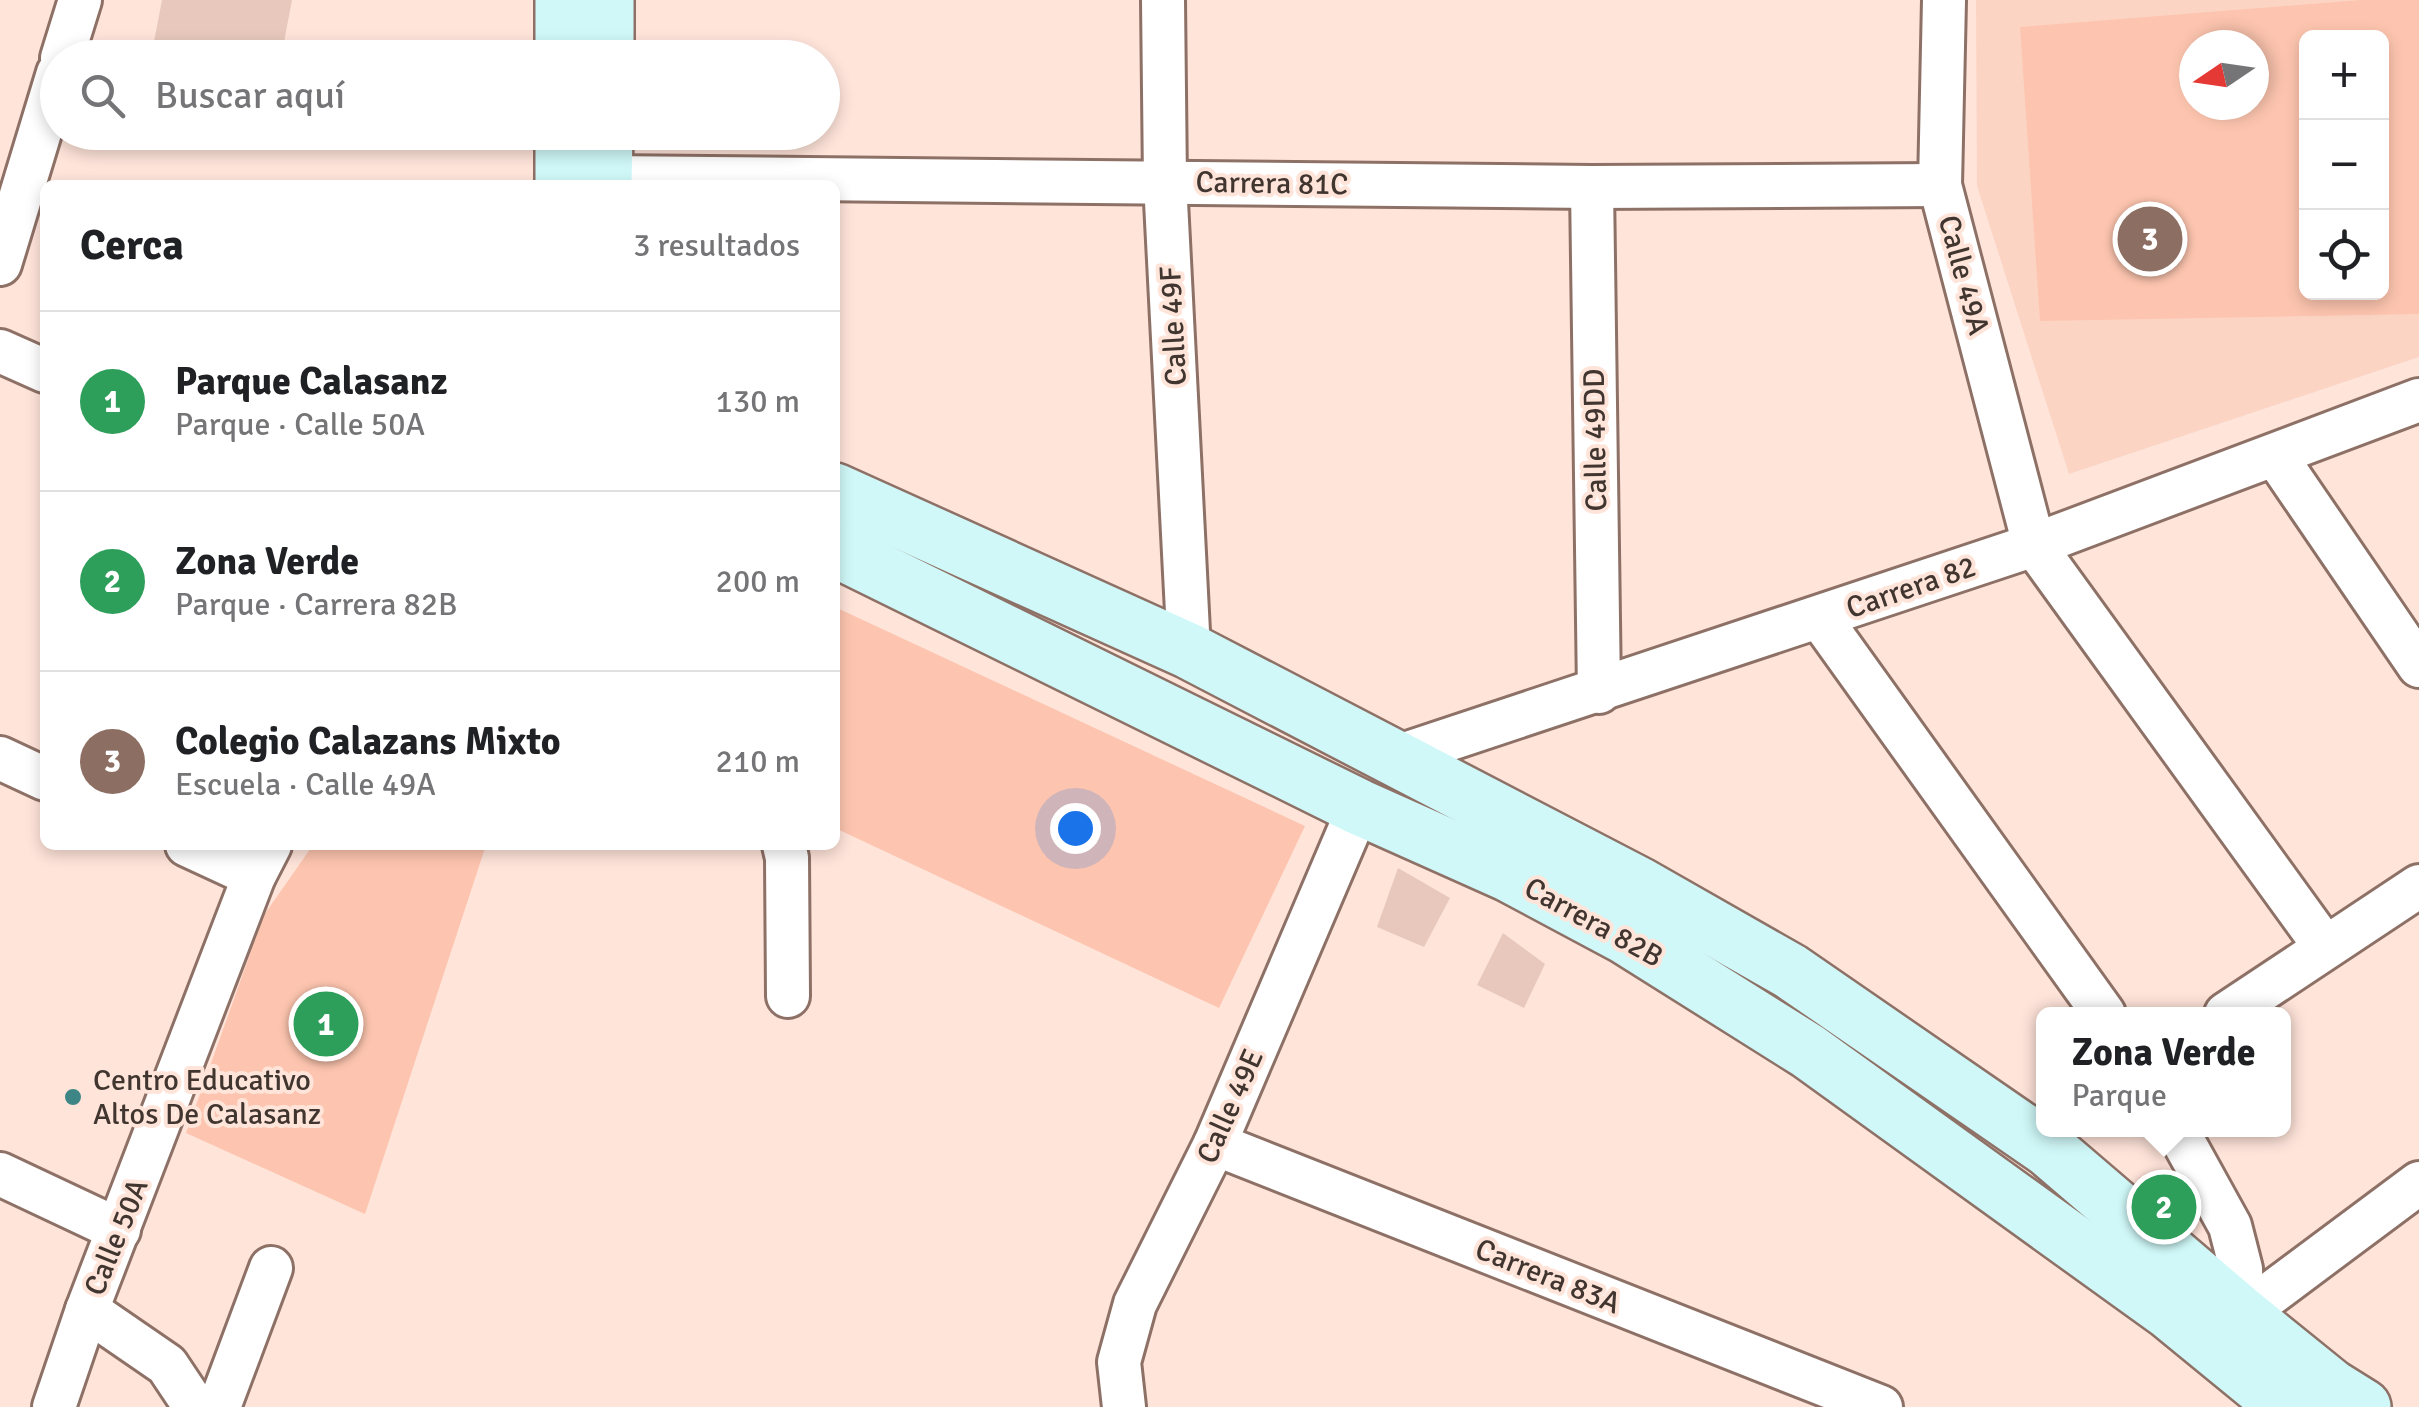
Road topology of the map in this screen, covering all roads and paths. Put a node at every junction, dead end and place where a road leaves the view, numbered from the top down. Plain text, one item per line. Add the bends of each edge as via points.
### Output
1 (80, 0) edge
2 (563, 0) edge
3 (606, 0) edge
4 (1163, 0) edge
5 (1944, 0) edge
6 (68, 40) edge
7 (563, 40) edge
8 (606, 40) edge
9 (40, 132) edge
10 (578, 150) edge
11 (594, 170) edge
12 (1165, 182) junction
13 (1940, 185) junction
14 (1592, 187) junction
15 (0, 264) edge
16 (0, 351) edge
17 (40, 369) edge
18 (2419, 400) edge
19 (2275, 455) junction
20 (840, 493) edge
21 (2034, 545) junction
22 (840, 550) edge
23 (1820, 618) junction
24 (1188, 651) junction
25 (2419, 666) edge
26 (1599, 692) junction
27 (0, 758) edge
28 (1396, 758) junction
29 (40, 777) edge
30 (1359, 807) junction
31 (210, 850) edge
32 (786, 850) edge
33 (262, 861) edge
34 (2419, 886) edge
35 (2325, 947) junction
36 (788, 996) dead end
37 (2099, 1007) edge
38 (2236, 1007) edge
39 (2181, 1137) edge
40 (1214, 1144) junction
41 (0, 1174) edge
42 (2419, 1183) edge
43 (120, 1230) junction
44 (271, 1268) dead end
45 (87, 1310) junction
46 (2242, 1315) junction
47 (54, 1407) edge
48 (195, 1407) edge
49 (219, 1407) edge
50 (1124, 1407) edge
51 (1881, 1407) edge
52 (2286, 1407) edge
53 (2363, 1407) edge

1 - 6 street
2 - 7 street
3 - 8 street
4 - 12 street, Calle 49F
5 - 13 street, Calle 49A
9 - 15 street
10 - 11 street
11 - 12 street, Carrera 81C
12 - 14 street, Carrera 81C
12 - 24 street, Calle 49F
13 - 14 street, Carrera 81C
13 - 21 street, Calle 49A
14 - 26 street, Calle 49DD
16 - 17 street
18 - 19 street, Carrera 82
19 - 21 street, Carrera 82
19 - 25 street
20 - 24 street, Carrera 82B
21 - 23 street, Carrera 82
21 - 35 street
22 - 30 street, Carrera 82B
23 - 26 street, Carrera 82
23 - 37 street
24 - 28 street, Carrera 82B
26 - 28 street, Carrera 82
27 - 29 street
28 - 46 street, Carrera 82B via 1639,885 1835,1000 2047,1148
30 - 40 street, Calle 49E
30 - 52 street, Carrera 82B via 1625,936 1808,1051 2170,1312
31 - 33 street
32 - 36 street
33 - 43 street, Calle 50A
34 - 35 street
35 - 38 street
39 - 46 street via 2230,1226 2241,1269
40 - 50 street, Calle 49E via 1135,1304 1119,1362
40 - 51 street, Carrera 83A
41 - 43 street
42 - 46 street
43 - 45 street, Calle 50A
44 - 49 street
45 - 47 street, Calle 50A
45 - 48 street via 167,1366
46 - 53 street

